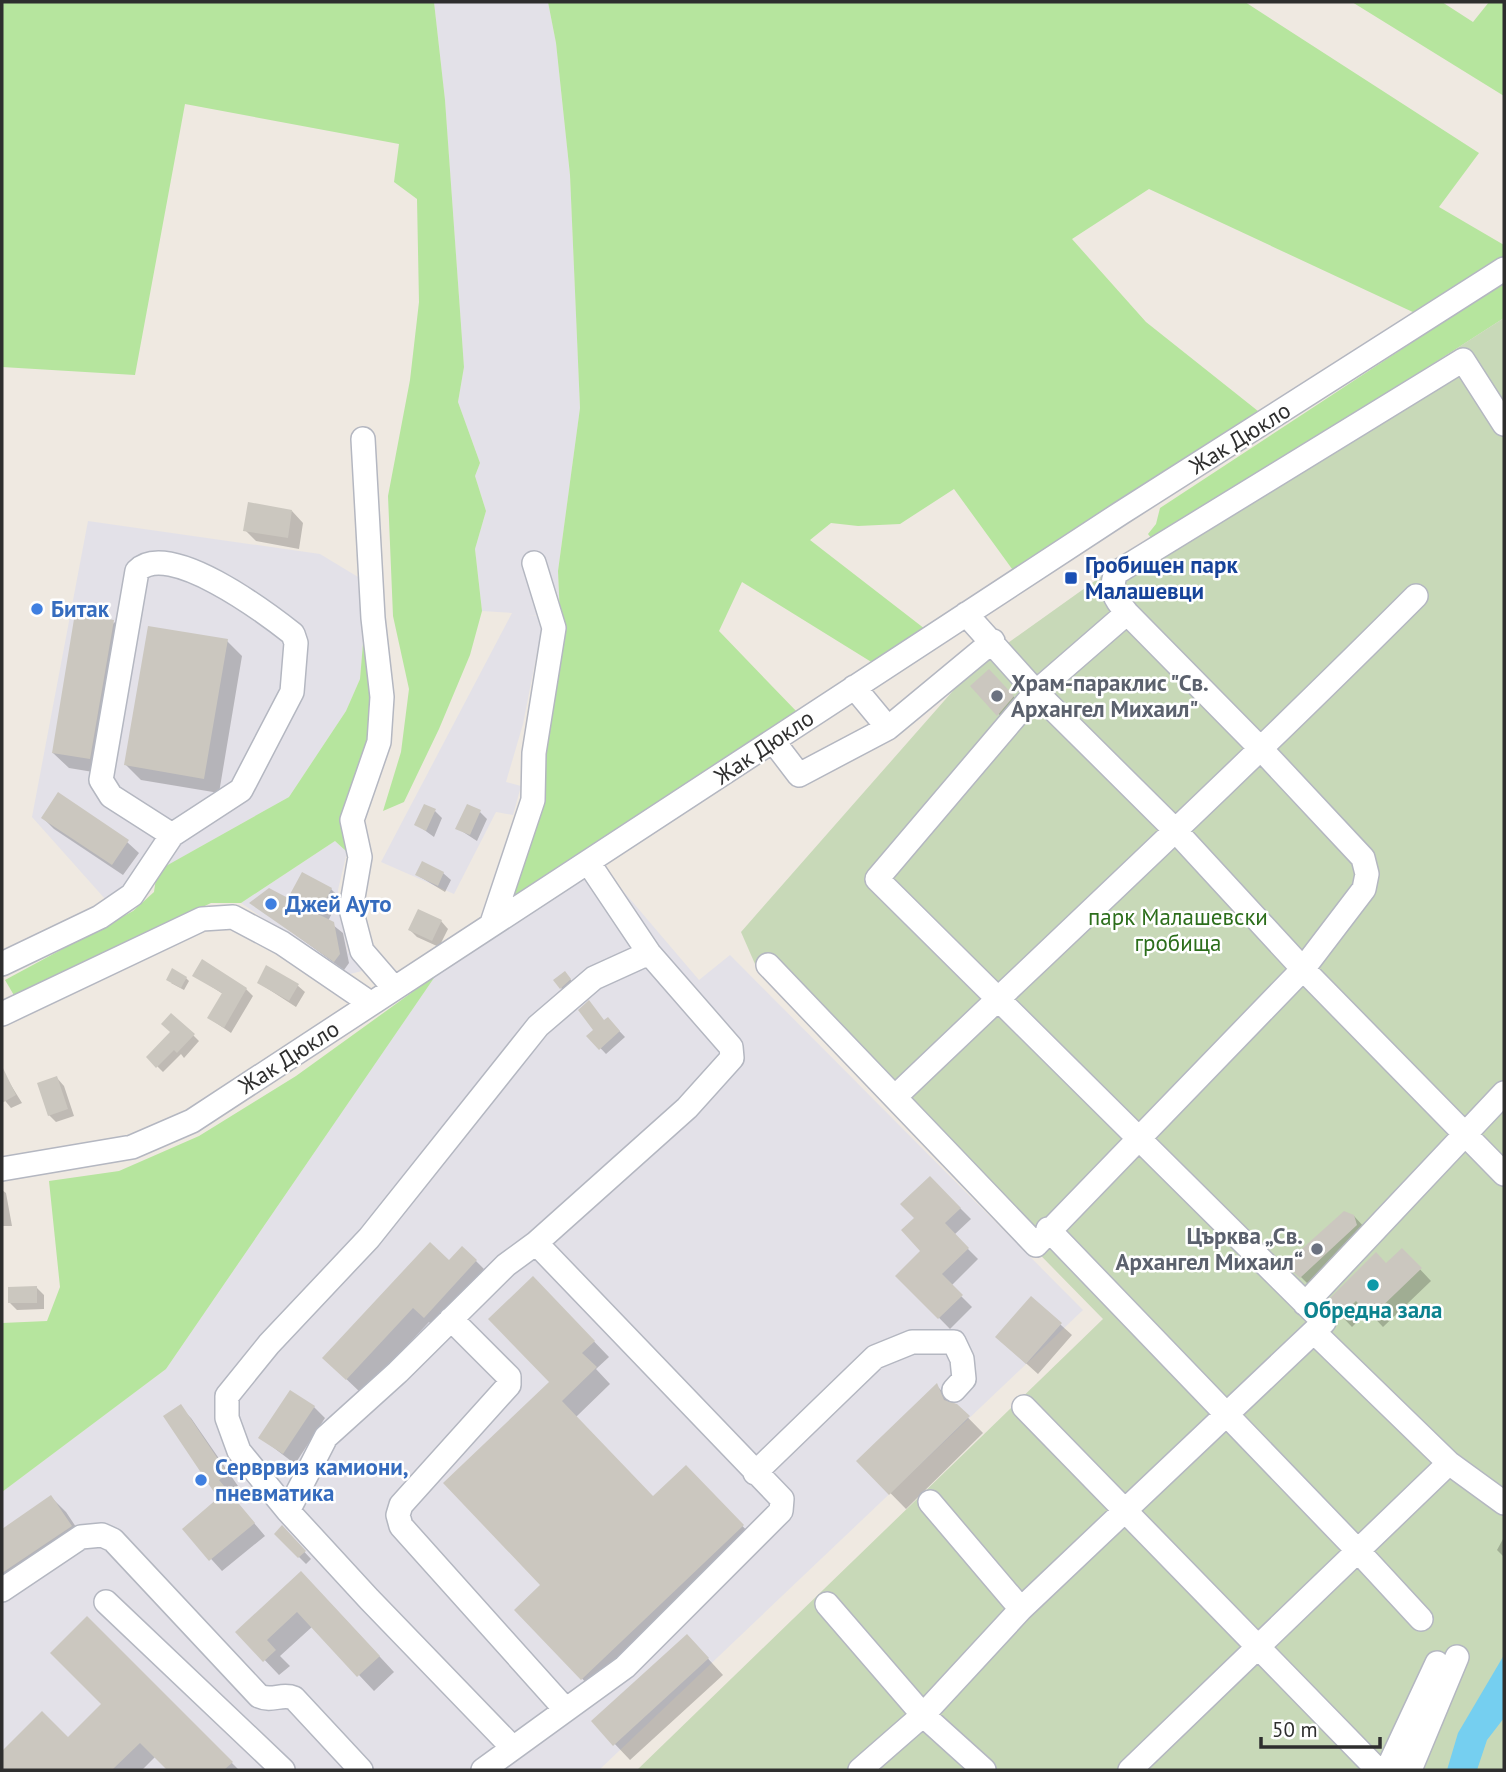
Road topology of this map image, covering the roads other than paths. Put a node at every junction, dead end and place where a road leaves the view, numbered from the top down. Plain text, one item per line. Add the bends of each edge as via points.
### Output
1 (1504, 270) edge
2 (1504, 424) edge
3 (363, 439) dead end
4 (534, 563) dead end
5 (1416, 596) dead end
6 (1127, 613) junction
7 (966, 614) junction
8 (993, 641) junction
9 (854, 687) junction
10 (1037, 692) junction
11 (888, 728) junction
12 (773, 741) junction
13 (1262, 750) junction
14 (1174, 829) junction
15 (172, 835) junction
16 (588, 862) junction
17 (492, 923) junction
18 (649, 953) junction
19 (2, 964) edge
20 (768, 965) dead end
21 (1303, 969) junction
22 (394, 988) junction
23 (997, 1000) junction
24 (370, 1003) junction
25 (2, 1014) edge
26 (1504, 1093) edge
27 (895, 1097) junction
28 (1465, 1135) junction
29 (1138, 1136) junction
30 (2, 1169) edge
31 (1504, 1174) edge
32 (1048, 1229) junction
33 (536, 1243) junction
34 (1305, 1304) junction
35 (451, 1319) junction
36 (1314, 1332) junction
37 (954, 1390) dead end
38 (1024, 1407) dead end
39 (1226, 1417) junction
40 (1448, 1463) junction
41 (755, 1473) junction
42 (930, 1502) dead end
43 (1504, 1503) edge
44 (1126, 1509) junction
45 (288, 1511) junction
46 (1359, 1552) junction
47 (2, 1590) edge
48 (106, 1602) dead end
49 (827, 1604) dead end
50 (1021, 1609) junction
51 (1421, 1619) dead end
52 (1255, 1647) junction
53 (565, 1709) junction
54 (923, 1715) junction
55 (512, 1747) junction
56 (284, 1770) edge
57 (361, 1770) edge
58 (483, 1770) edge
59 (860, 1770) edge
60 (984, 1770) edge
61 (1130, 1770) edge
62 (1378, 1770) edge
63 (1387, 1770) edge
64 (1410, 1770) edge

1 - 7 street, Жак Дюкло
2 - 6 street via 1463,360 1116,573 1111,584 1114,597
3 - 22 street via 382,697 379,741 352,820 360,857 351,909 362,951
4 - 17 street via 554,628 534,753 533,800
5 - 13 street
6 - 10 street
6 - 13 street
7 - 8 street
7 - 9 street, Жак Дюкло
8 - 10 street
8 - 11 street
9 - 11 street
9 - 12 street, Жак Дюкло
10 - 14 street
10 - 23 street via 877,879
11 - 12 street via 799,775
12 - 16 street, Жак Дюкло
13 - 14 street
13 - 21 street via 1363,858 1367,874 1364,889
14 - 21 street
14 - 23 street
15 - 15 street via 241,790 292,692 296,643 287,629 204,575 162,562 143,564 136,571 101,780 111,796
15 - 19 street via 132,895 100,917
16 - 17 street, Жак Дюкло
16 - 18 street
17 - 22 street, Жак Дюкло
18 - 33 street via 732,1047 732,1058 687,1108
18 - 45 street via 594,978 538,1026 369,1238 269,1344 227,1396 227,1418 239,1451
20 - 27 street
21 - 28 street
21 - 29 street
22 - 24 street, Жак Дюкло
23 - 27 street
23 - 29 street
24 - 25 street via 282,943 233,917 202,919
24 - 30 street, Жак Дюкло via 192,1121 132,1147
26 - 28 street
27 - 32 street via 1036,1245
28 - 31 street
28 - 34 street
29 - 32 street
29 - 34 street
32 - 39 street
33 - 35 street via 506,1265
33 - 41 street
34 - 36 street via 1324,1322
35 - 45 street via 326,1437
35 - 53 street via 509,1377 509,1385 401,1505 401,1526
36 - 39 street
36 - 40 street
37 - 41 street via 964,1378 954,1342 912,1342 875,1357
38 - 44 street
39 - 44 street
39 - 46 street
40 - 43 street
40 - 46 street
41 - 53 street via 782,1499 781,1511 625,1667
42 - 50 street
44 - 50 street
44 - 52 street
45 - 55 street
46 - 51 street
46 - 52 street
47 - 57 street via 81,1537 102,1535 113,1540 259,1696 294,1698
48 - 56 street
49 - 54 street
50 - 54 street
52 - 61 street
52 - 62 street
53 - 55 street
54 - 59 street
54 - 60 street
55 - 58 street
63 - 64 street via 1447,1660

